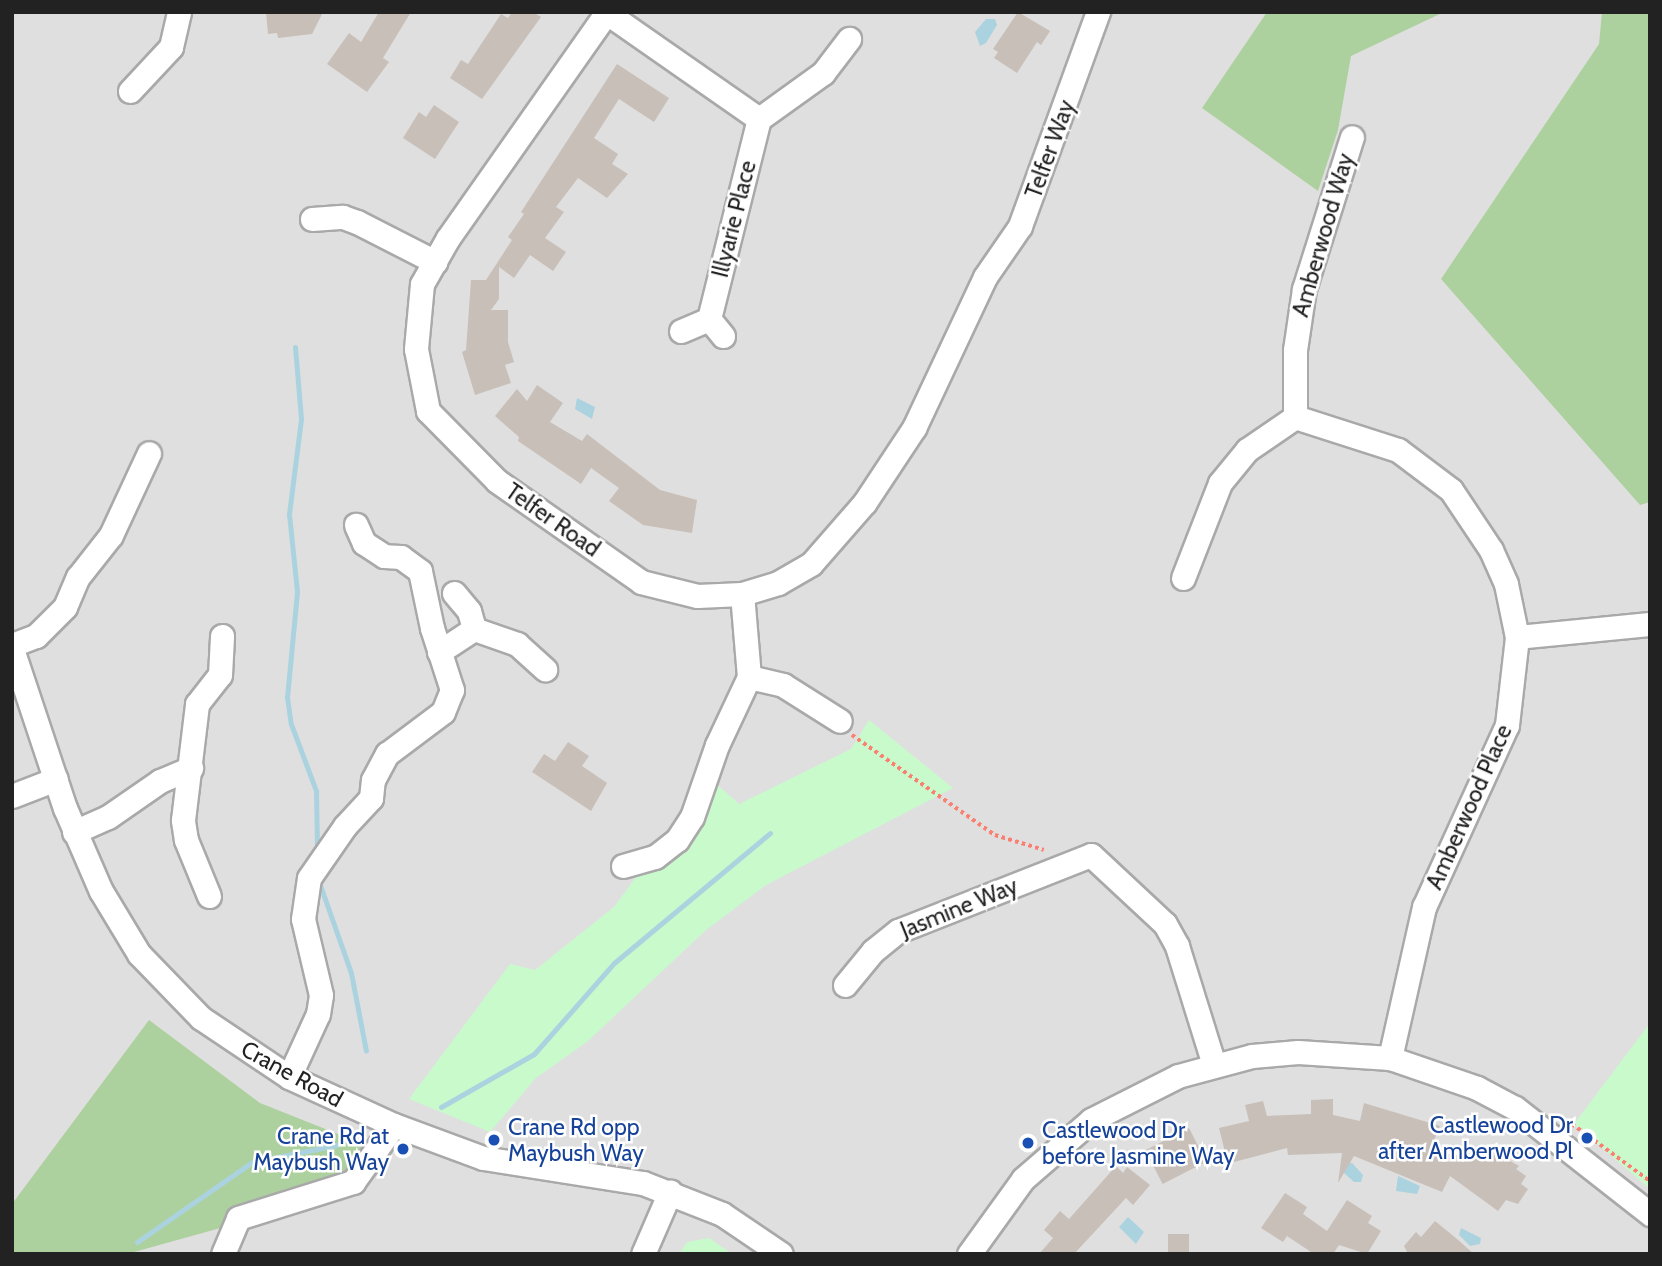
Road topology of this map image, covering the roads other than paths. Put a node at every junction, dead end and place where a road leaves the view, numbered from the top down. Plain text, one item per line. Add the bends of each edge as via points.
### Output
1 (179, 12) edge
2 (607, 12) edge
3 (1098, 12) edge
4 (849, 39) dead end
5 (130, 91) dead end
6 (759, 120) junction
7 (1352, 137) dead end
8 (312, 219) dead end
9 (435, 262) junction
10 (985, 277) joint
11 (681, 331) dead end
12 (1296, 417) junction
13 (149, 453) dead end
14 (356, 525) dead end
15 (1183, 578) dead end
16 (454, 593) dead end
17 (742, 594) junction
18 (1650, 624) edge
19 (474, 629) junction
20 (222, 636) dead end
21 (1517, 637) junction
22 (12, 647) edge
23 (439, 652) junction
24 (545, 669) dead end
25 (749, 677) junction
26 (840, 721) road end
27 (191, 768) junction
28 (56, 779) junction
29 (12, 796) edge
30 (74, 832) junction
31 (623, 866) dead end
32 (209, 896) dead end
33 (845, 985) dead end
34 (1390, 1058) junction
35 (1214, 1065) junction
36 (289, 1077) junction
37 (394, 1125) junction
38 (670, 1192) junction
39 (1650, 1214) edge
40 (223, 1254) edge
41 (643, 1254) edge
42 (781, 1254) edge
43 (969, 1254) edge

1 - 5 street via 171,47
2 - 6 street
2 - 9 street, Telfer Road
3 - 10 street, Telfer Way via 1039,183 1020,226
4 - 6 street via 823,73
6 - 11 street, Illyarie Place via 716,327
7 - 12 street, Amberwood Way via 1304,289 1295,350
8 - 9 street via 350,220
9 - 17 street, Telfer Road via 422,284 416,349 428,411 468,455 497,481 641,582 697,596
10 - 17 street, Telfer Road via 914,429 843,533 811,565 778,583
12 - 15 street via 1247,450 1220,483
12 - 21 street, Amberwood Place via 1398,450 1451,490 1491,550 1506,584
13 - 22 street via 111,536 78,576 65,607 36,636
14 - 23 street via 364,543 384,556 401,557 420,571
16 - 19 street via 469,611
17 - 25 street
18 - 21 street
19 - 23 street
19 - 24 street via 517,644
20 - 27 street via 220,675 197,705
21 - 34 street, Amberwood Place via 1507,726 1424,907
22 - 28 street, Crane Road
23 - 36 street via 452,676 450,703 387,754 373,780 371,798 316,869 303,919 321,995 318,1014
25 - 26 street via 783,685
25 - 31 street via 717,745 692,817 677,841 655,857
27 - 30 street
27 - 32 street via 185,830
28 - 29 street
28 - 30 street, Crane Road
30 - 36 street, Crane Road via 120,927 156,975 201,1017
33 - 35 street, Jasmine Way via 873,951 898,931 1091,855 1165,924 1177,946
34 - 35 street via 1298,1052
34 - 39 street via 1477,1088 1515,1108
35 - 43 street via 1133,1096 1066,1139 1023,1179
36 - 37 street, Crane Road
37 - 38 street, Crane Road via 483,1158 643,1183
37 - 40 street via 353,1182 238,1218
38 - 41 street
38 - 42 street, Crane Road via 722,1214

